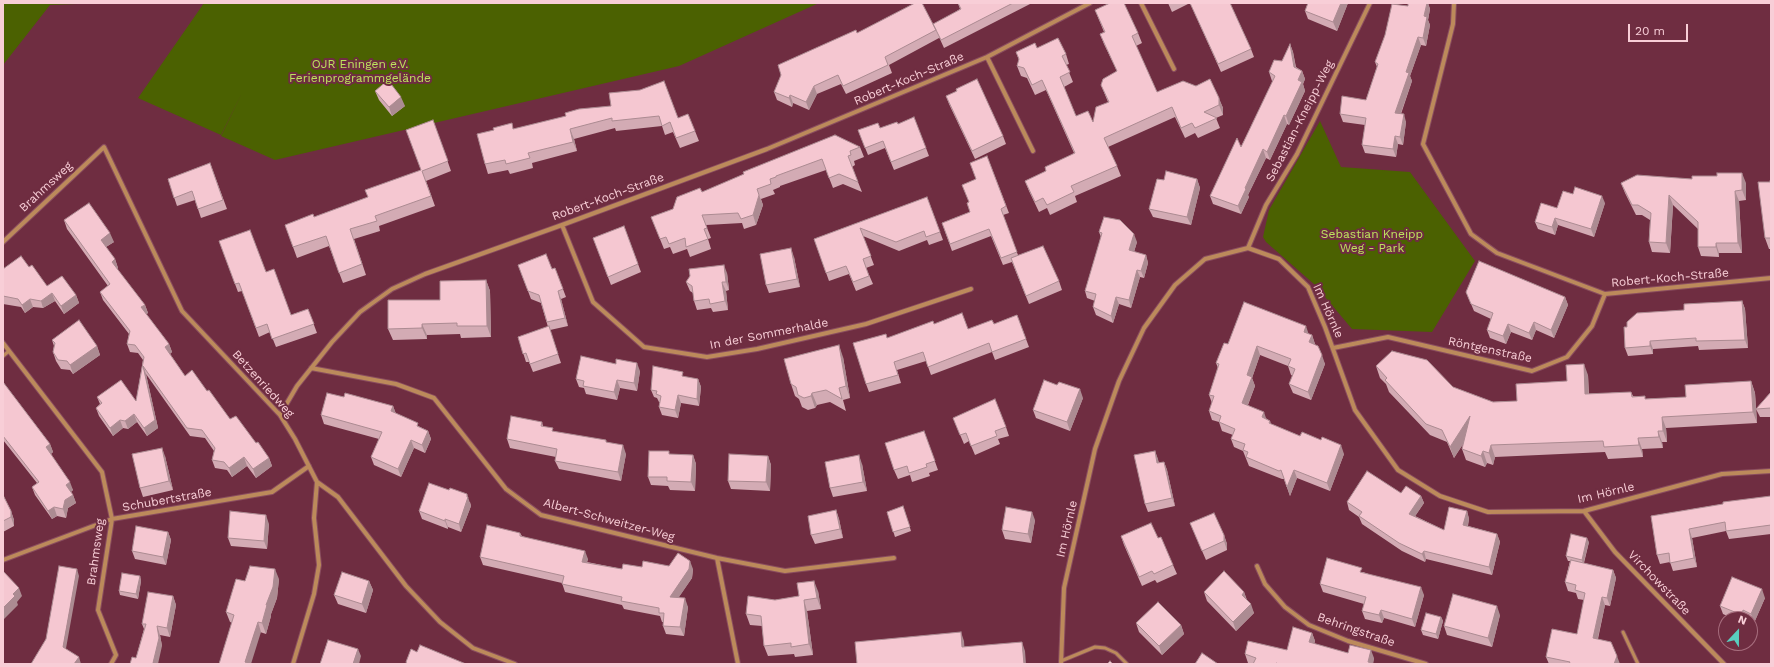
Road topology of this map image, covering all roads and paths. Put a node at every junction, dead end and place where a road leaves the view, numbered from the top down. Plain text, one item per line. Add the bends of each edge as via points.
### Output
1 (1090, 3) edge
2 (1141, 3) edge
3 (1370, 3) edge
4 (1454, 3) edge
5 (986, 57) junction
6 (1174, 69) dead end
7 (104, 147) joint
8 (1033, 151) dead end
9 (562, 225) junction
10 (3, 242) edge
11 (1248, 248) junction
12 (1771, 278) edge
13 (971, 289) dead end
14 (1605, 294) junction
15 (3, 343) edge
16 (1333, 348) junction
17 (9, 351) junction
18 (3, 356) edge
19 (311, 368) junction
20 (280, 415) junction
21 (309, 466) junction
22 (1771, 471) edge
23 (317, 482) junction
24 (1584, 511) junction
25 (112, 519) junction
26 (717, 558) junction
27 (894, 558) dead end
28 (3, 560) edge
29 (1257, 566) dead end
30 (1623, 632) dead end
31 (1061, 662) edge
32 (112, 664) edge
33 (293, 664) edge
34 (515, 664) edge
35 (738, 664) edge
36 (1127, 664) edge
37 (1426, 664) edge
38 (1638, 664) edge
39 (1724, 664) edge

1 - 5 street, Robert-Koch-Straße
2 - 6 street
3 - 11 street, Sebastian-Kneipp-Weg via 1297,154 1266,205
4 - 14 street, Robert-Koch-Straße via 1453,24 1423,144 1471,234 1497,253
5 - 8 street
5 - 9 street, Robert-Koch-Straße via 767,149
7 - 10 street, Brahmsweg
7 - 20 street, Betzenriedweg via 182,311
9 - 13 street, In der Sommerhalde via 593,302 644,347 707,357 757,349 866,324
9 - 19 street, Robert-Koch-Straße via 425,274 392,289 360,312
11 - 16 street, Im Hörnle via 1279,259 1308,287
11 - 31 street, Im Hörnle via 1205,258 1175,285 1144,328 1119,381 1095,449 1064,588
12 - 14 street, Robert-Koch-Straße
14 - 16 street, Röntgenstraße via 1592,326 1567,357 1532,371 1388,337
15 - 17 street, Brahmsweg
16 - 24 street, Im Hörnle via 1355,410 1398,470 1440,496 1488,512
17 - 18 lane
17 - 25 street, Brahmsweg via 102,472
19 - 20 street, Robert-Koch-Straße
19 - 26 street, Albert-Schweitzer-Weg via 396,384 434,398 506,489 541,515
20 - 21 street, Betzenriedweg
21 - 23 street, Betzenriedweg
21 - 25 street, Schubertstraße via 272,492
22 - 24 street, Im Hörnle via 1722,474
23 - 33 street via 314,518 319,565 314,594
23 - 34 street, Betzenriedweg via 338,497 406,586 440,622 473,648
24 - 39 street, Virchowstraße via 1615,552
25 - 28 street, Schubertstraße
25 - 32 street, Brahmsweg via 98,610 116,655
26 - 27 street, Albert-Schweitzer-Weg via 785,571
26 - 35 street
29 - 37 street, Behringstraße via 1265,584 1285,607 1309,625 1348,641
30 - 38 lane
31 - 36 lane, Im Hörnle via 1095,647 1116,653

